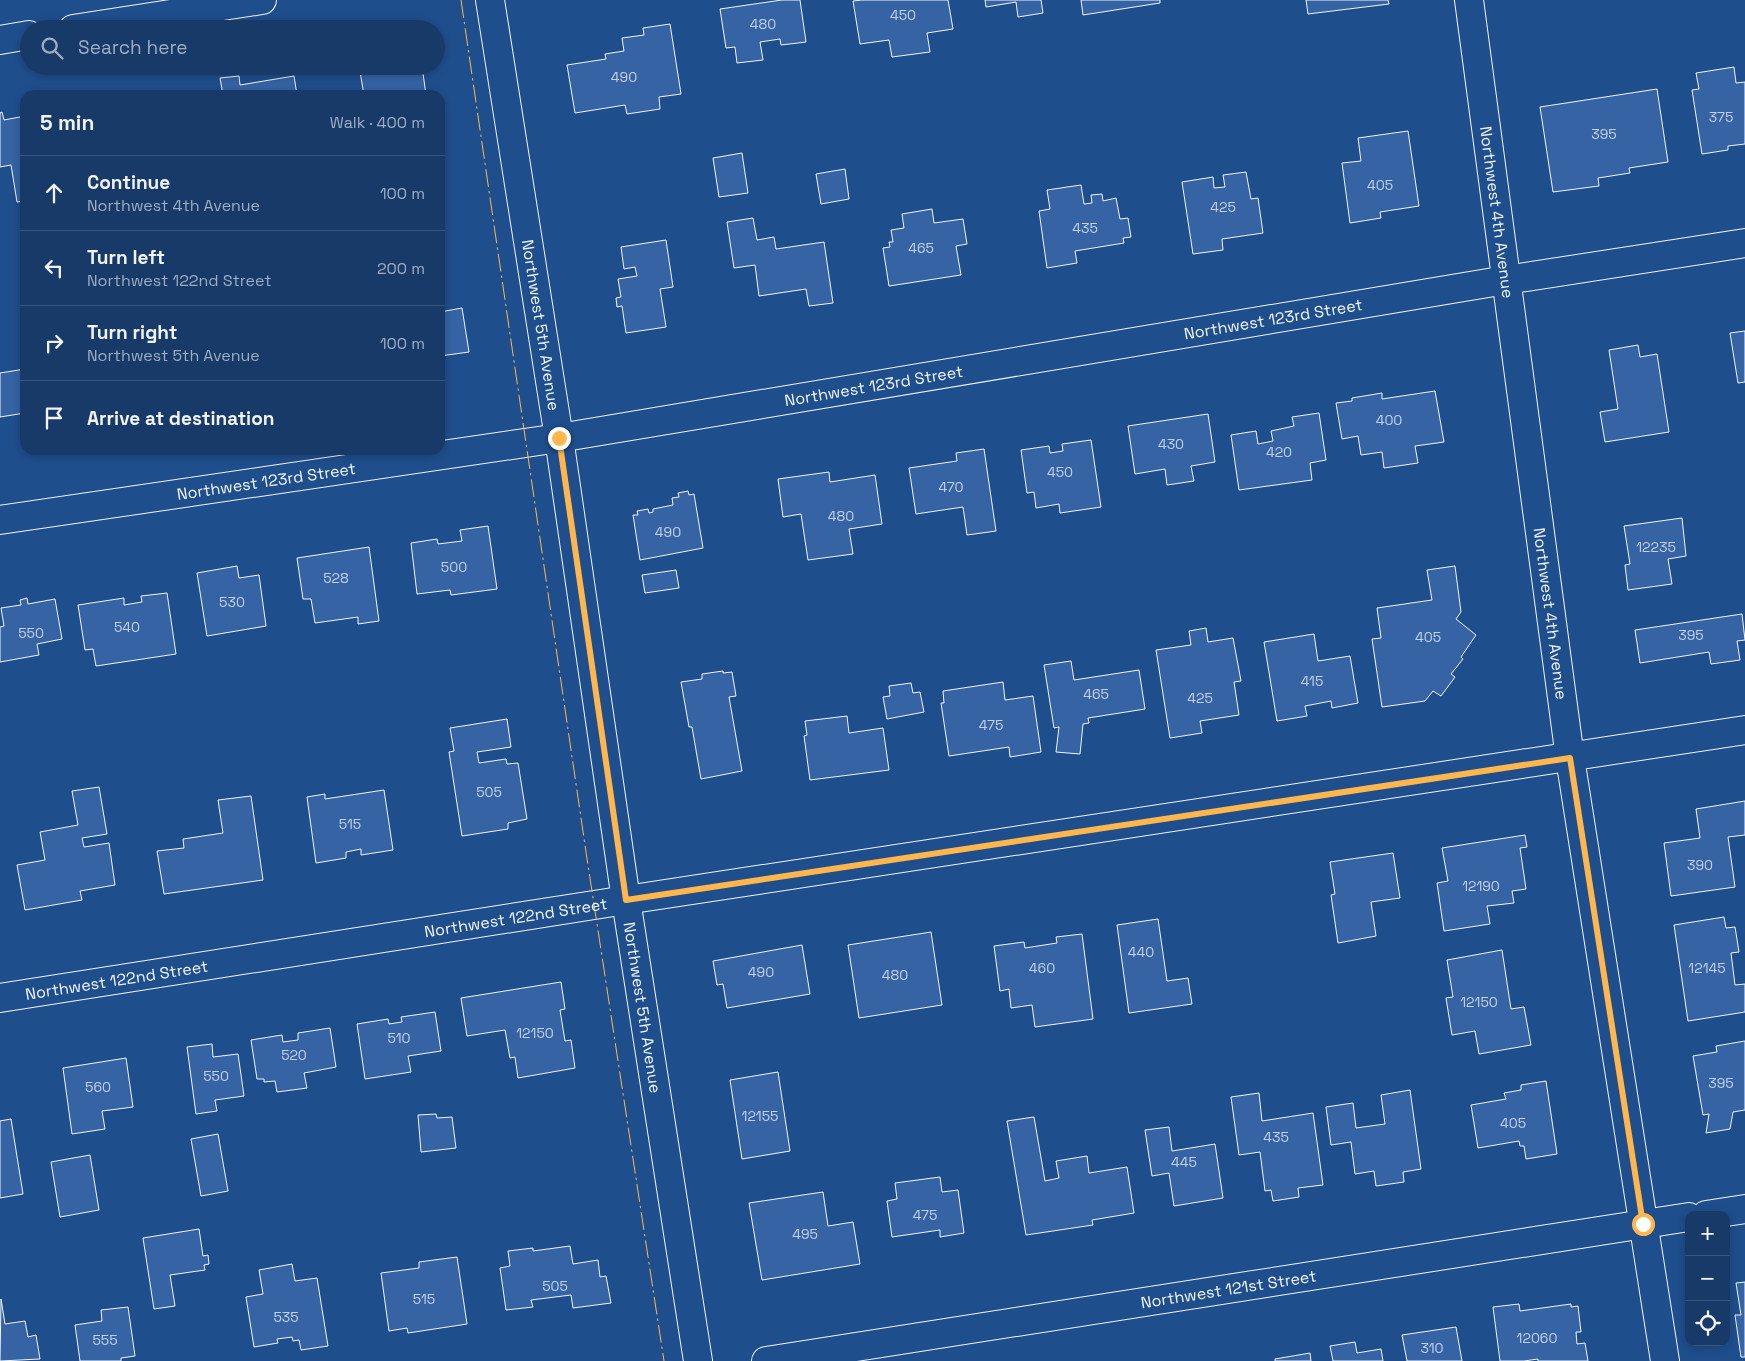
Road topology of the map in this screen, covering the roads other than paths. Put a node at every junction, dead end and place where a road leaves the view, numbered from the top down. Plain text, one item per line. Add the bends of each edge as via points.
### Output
1 (262, 0) edge
2 (490, 0) edge
3 (1469, 0) edge
4 (132, 20) edge
5 (20, 37) edge
6 (0, 40) edge
7 (1745, 243) edge
8 (1506, 280) junction
9 (559, 438) junction
10 (443, 455) edge
11 (445, 455) edge
12 (0, 520) edge
13 (1745, 730) edge
14 (1570, 758) junction
15 (626, 900) junction
16 (0, 998) edge
17 (1745, 1209) edge
18 (1730, 1211) edge
19 (1685, 1218) edge
20 (1643, 1224) junction
21 (698, 1361) edge
22 (766, 1361) edge
23 (1665, 1361) edge

1 - 4 street
2 - 9 street, Northwest 5th Avenue
3 - 8 street, Northwest 4th Avenue
5 - 6 street
7 - 8 street, Northwest 123rd Street
8 - 9 street, Northwest 123rd Street
8 - 14 street, Northwest 4th Avenue
9 - 11 street, Northwest 123rd Street
9 - 15 street, Northwest 5th Avenue
10 - 12 street, Northwest 123rd Street
13 - 14 street, Northwest 122nd Street
14 - 15 street, Northwest 122nd Street
14 - 20 street, Northwest 4th Avenue
15 - 16 street, Northwest 122nd Street
15 - 21 street, Northwest 5th Avenue
17 - 18 street
19 - 20 street, Northwest 121st Street
20 - 22 street, Northwest 121st Street
20 - 23 street, Northwest 4th Avenue

